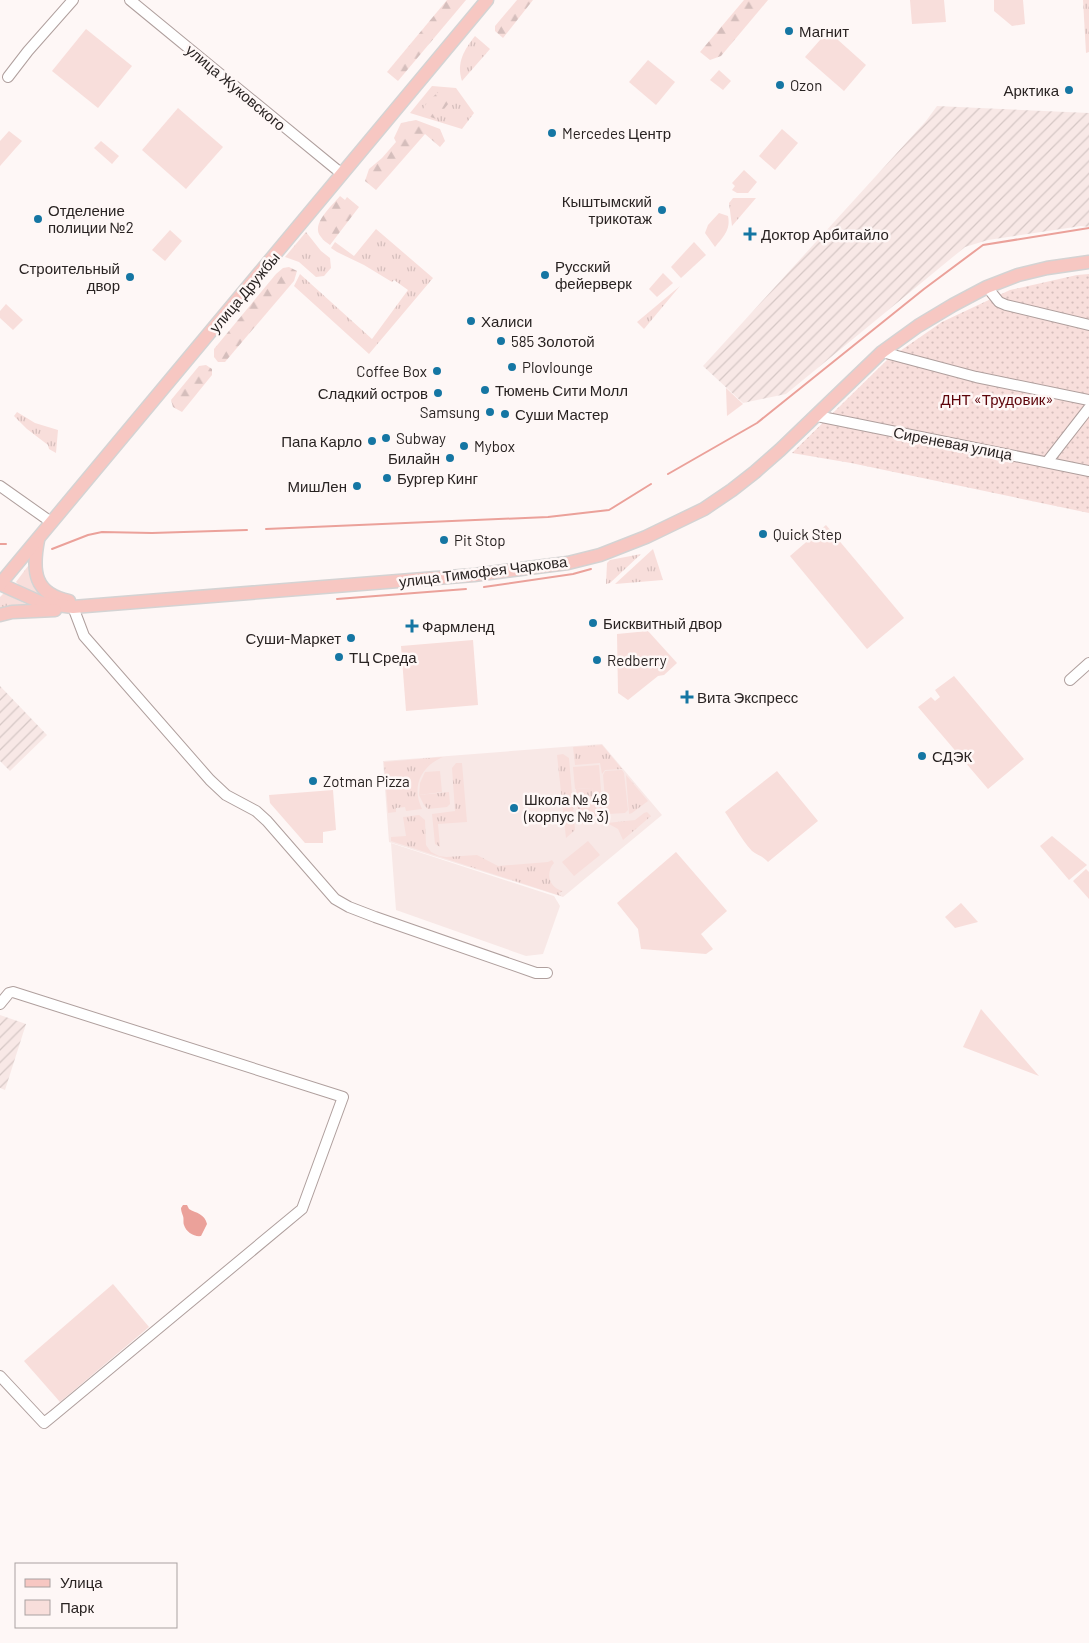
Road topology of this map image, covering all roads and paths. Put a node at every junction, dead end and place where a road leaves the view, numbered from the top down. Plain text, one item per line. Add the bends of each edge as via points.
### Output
1 (73, 0) edge
2 (130, 0) edge
3 (487, 0) edge
4 (8, 77) dead end
5 (342, 174) junction
6 (1089, 262) edge
7 (987, 287) junction
8 (1089, 325) edge
9 (882, 352) junction
10 (1089, 400) edge
11 (1089, 408) edge
12 (817, 416) junction
13 (1047, 462) junction
14 (1089, 471) edge
15 (0, 486) edge
16 (51, 522) junction
17 (38, 539) junction
18 (0, 584) edge
19 (94, 604) junction
20 (73, 607) junction
21 (0, 615) edge
22 (1089, 664) edge
23 (1070, 680) dead end
24 (547, 973) dead end
25 (0, 1004) edge
26 (0, 1376) edge

1 - 4 street
2 - 5 street, улица Жуковского
3 - 5 main road, улица Дружбы
5 - 16 main road, улица Дружбы
6 - 7 main road, улица Тимофея Чаркова via 1018,275
7 - 8 street via 999,302 1006,305
7 - 9 main road, улица Тимофея Чаркова via 918,326
9 - 10 street via 976,377
9 - 12 main road, улица Тимофея Чаркова
11 - 13 street
12 - 13 street, Сиреневая улица
12 - 19 main road, улица Тимофея Чаркова via 755,472 704,509 600,555 568,563 474,575
13 - 14 street, Сиреневая улица
15 - 16 street
16 - 17 main road, улица Дружбы
17 - 18 main road, улица Дружбы
17 - 19 main road via 34,568 40,584 58,598
18 - 20 main road, улица Тимофея Чаркова via 42,603
19 - 20 main road, улица Тимофея Чаркова
20 - 21 main road
20 - 24 street via 84,636 210,780 226,795 267,820 335,899 375,917 536,973
22 - 23 street
25 - 26 street via 13,992 344,1097 302,1209 44,1423

